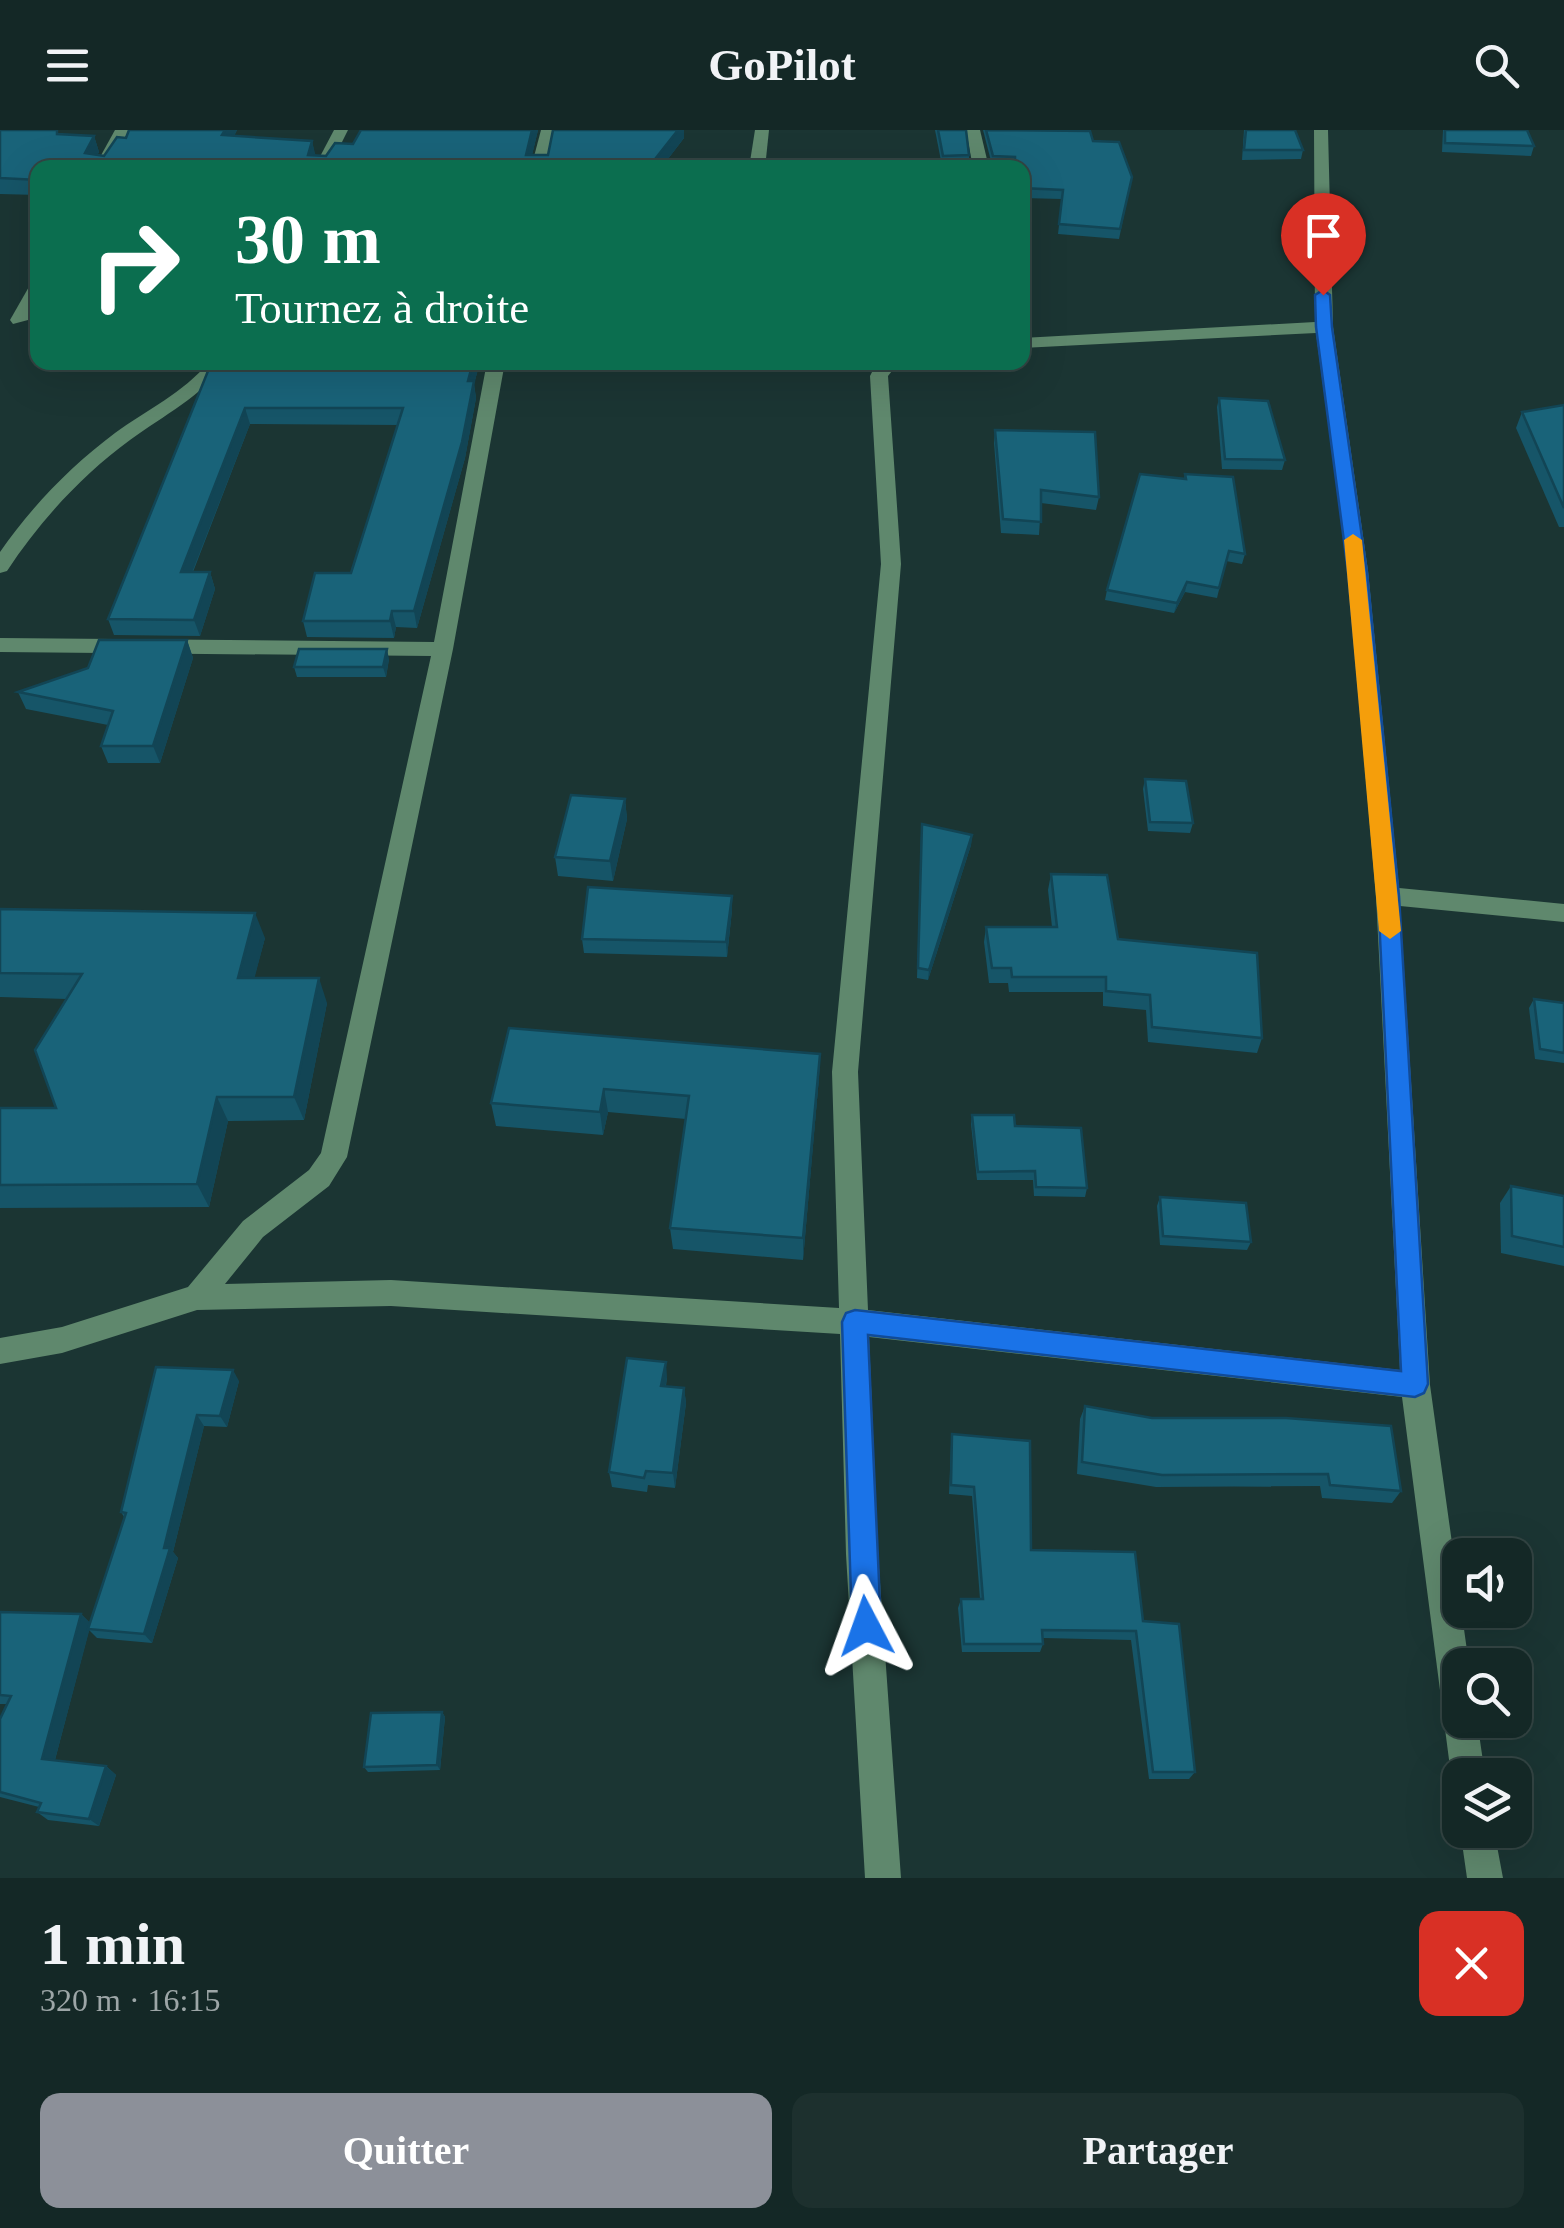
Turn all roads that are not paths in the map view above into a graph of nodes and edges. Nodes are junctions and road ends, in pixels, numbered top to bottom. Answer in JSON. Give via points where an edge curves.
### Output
{"nodes":[{"id":1,"x":122,"y":130,"type":"edge"},
{"id":2,"x":341,"y":130,"type":"edge"},
{"id":3,"x":548,"y":130,"type":"edge"},
{"id":4,"x":762,"y":130,"type":"edge"},
{"id":5,"x":973,"y":130,"type":"edge"},
{"id":6,"x":1321,"y":130,"type":"edge"},
{"id":7,"x":105,"y":160,"type":"edge"},
{"id":8,"x":325,"y":160,"type":"edge"},
{"id":9,"x":540,"y":160,"type":"edge"},
{"id":10,"x":758,"y":160,"type":"edge"},
{"id":11,"x":979,"y":160,"type":"edge"},
{"id":12,"x":1324,"y":327,"type":"junction"},
{"id":13,"x":1030,"y":343,"type":"edge"},
{"id":14,"x":210,"y":370,"type":"edge"},
{"id":15,"x":495,"y":370,"type":"edge"},
{"id":16,"x":882,"y":370,"type":"edge"},
{"id":17,"x":0,"y":567,"type":"edge"},
{"id":18,"x":0,"y":645,"type":"edge"},
{"id":19,"x":443,"y":649,"type":"junction"},
{"id":20,"x":1388,"y":896,"type":"junction"},
{"id":21,"x":1564,"y":913,"type":"edge"},
{"id":22,"x":197,"y":1297,"type":"junction"},
{"id":23,"x":855,"y":1322,"type":"junction"},
{"id":24,"x":0,"y":1351,"type":"edge"},
{"id":25,"x":1415,"y":1384,"type":"junction"},
{"id":26,"x":1466,"y":1758,"type":"edge"},
{"id":27,"x":1480,"y":1848,"type":"edge"},
{"id":28,"x":884,"y":1878,"type":"edge"},
{"id":29,"x":1485,"y":1878,"type":"edge"}],
"edges":[{"from":1,"to":7,"type":"street"},
{"from":2,"to":8,"type":"street"},
{"from":3,"to":9,"type":"street"},
{"from":4,"to":10,"type":"street"},
{"from":5,"to":11,"type":"street"},
{"from":6,"to":12,"type":"street"},
{"from":12,"to":13,"type":"street"},
{"from":12,"to":20,"type":"street","via":[[1358,572]]},
{"from":14,"to":17,"type":"street","via":[[110,446]]},
{"from":15,"to":19,"type":"street"},
{"from":16,"to":23,"type":"street","via":[[891,564],[845,1072]]},
{"from":18,"to":19,"type":"street"},
{"from":19,"to":22,"type":"street","via":[[334,1157],[319,1178],[253,1229]]},
{"from":20,"to":21,"type":"street"},
{"from":20,"to":25,"type":"street"},
{"from":22,"to":23,"type":"street","via":[[390,1293]]},
{"from":22,"to":24,"type":"street","via":[[62,1340]]},
{"from":23,"to":25,"type":"street"},
{"from":23,"to":28,"type":"street","via":[[862,1554]]},
{"from":25,"to":26,"type":"street"},
{"from":27,"to":29,"type":"street"}]}
